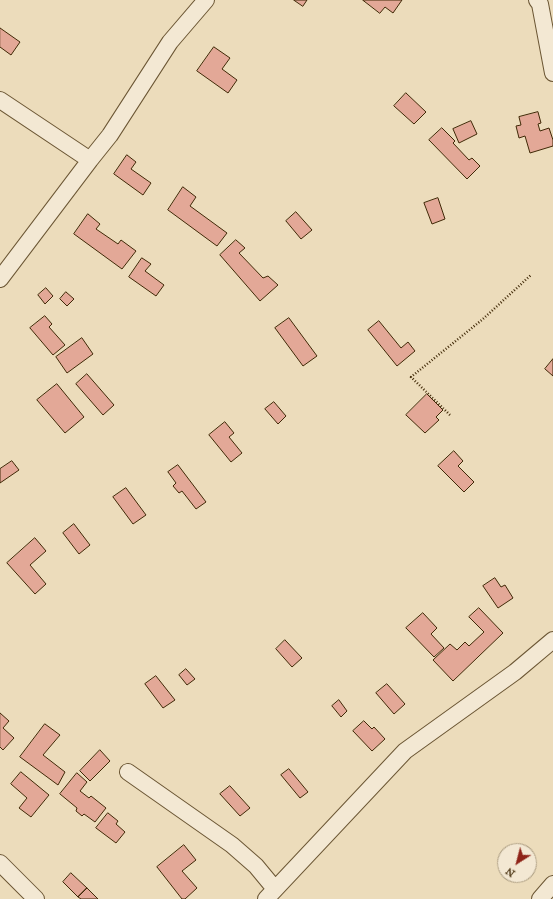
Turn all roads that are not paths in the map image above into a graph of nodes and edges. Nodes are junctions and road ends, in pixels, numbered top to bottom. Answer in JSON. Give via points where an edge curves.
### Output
{"nodes":[{"id":1,"x":206,"y":0,"type":"edge"},
{"id":2,"x":537,"y":0,"type":"edge"},
{"id":3,"x":553,"y":73,"type":"edge"},
{"id":4,"x":0,"y":100,"type":"edge"},
{"id":5,"x":90,"y":160,"type":"junction"},
{"id":6,"x":0,"y":279,"type":"edge"},
{"id":7,"x":553,"y":640,"type":"edge"},
{"id":8,"x":128,"y":772,"type":"dead end"},
{"id":9,"x":0,"y":864,"type":"edge"},
{"id":10,"x":553,"y":884,"type":"edge"},
{"id":11,"x":271,"y":894,"type":"edge"},
{"id":12,"x":36,"y":899,"type":"edge"},
{"id":13,"x":540,"y":899,"type":"edge"}],
"edges":[{"from":1,"to":5,"type":"street","via":[[170,42],[110,135]]},
{"from":2,"to":3,"type":"street","via":[[540,4]]},
{"from":4,"to":5,"type":"street"},
{"from":5,"to":6,"type":"street"},
{"from":7,"to":11,"type":"street","via":[[515,672],[404,751]]},
{"from":8,"to":11,"type":"street","via":[[232,845],[256,866]]},
{"from":9,"to":12,"type":"street"},
{"from":10,"to":13,"type":"street"}]}
